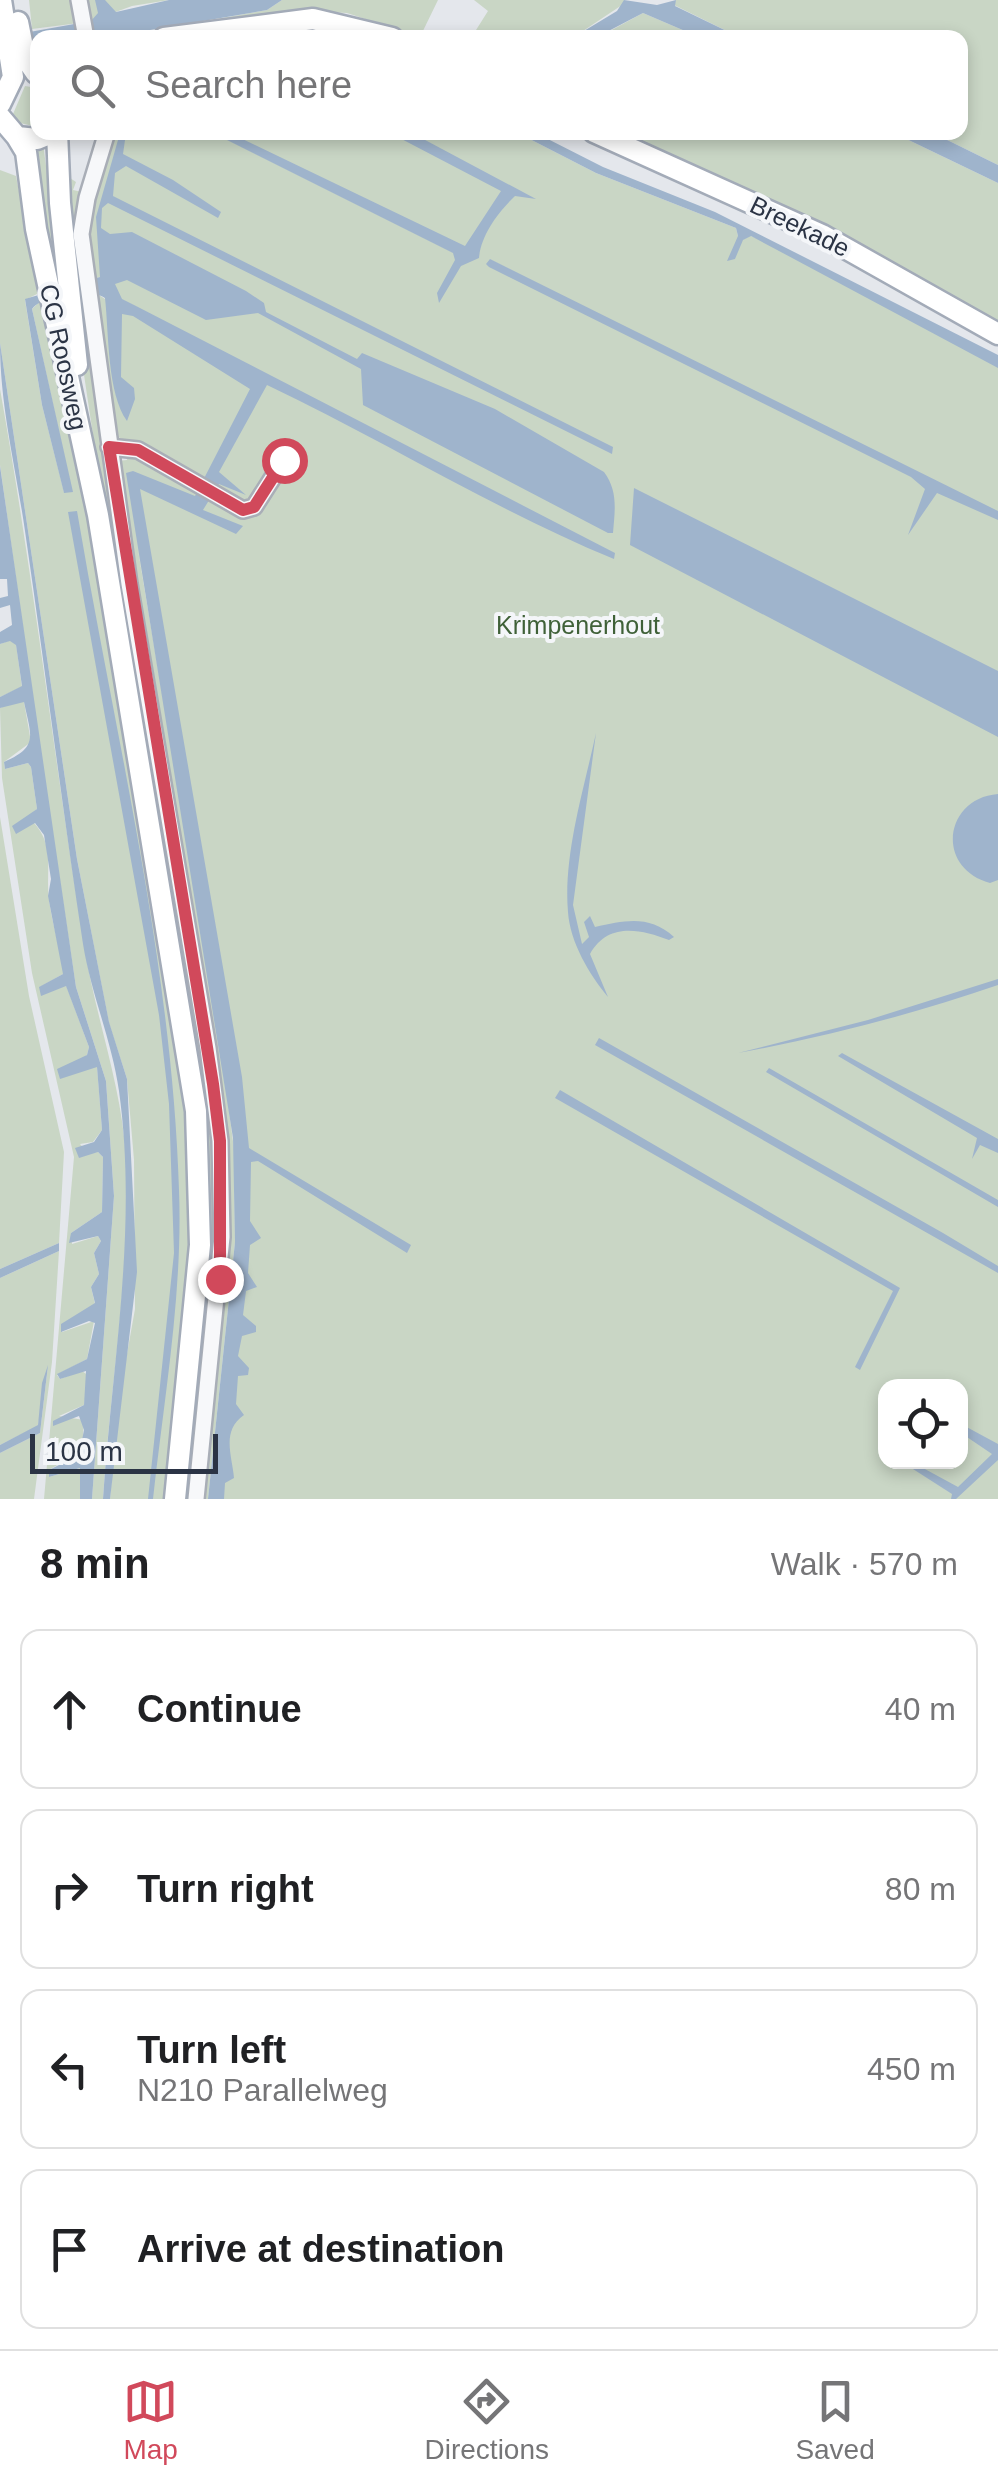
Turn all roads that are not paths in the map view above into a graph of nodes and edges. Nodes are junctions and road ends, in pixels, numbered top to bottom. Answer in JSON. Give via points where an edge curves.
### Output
{"nodes":[{"id":1,"x":1,"y":0,"type":"edge"},
{"id":2,"x":15,"y":0,"type":"edge"},
{"id":3,"x":226,"y":30,"type":"edge"},
{"id":4,"x":358,"y":30,"type":"edge"},
{"id":5,"x":18,"y":56,"type":"edge"},
{"id":6,"x":0,"y":104,"type":"edge"},
{"id":7,"x":5,"y":132,"type":"edge"},
{"id":8,"x":30,"y":133,"type":"edge"},
{"id":9,"x":52,"y":140,"type":"edge"},
{"id":10,"x":105,"y":140,"type":"edge"},
{"id":11,"x":612,"y":140,"type":"edge"},
{"id":12,"x":70,"y":291,"type":"junction"},
{"id":13,"x":998,"y":334,"type":"edge"},
{"id":14,"x":109,"y":447,"type":"junction"},
{"id":15,"x":284,"y":460,"type":"dead end"},
{"id":16,"x":175,"y":1499,"type":"edge"},
{"id":17,"x":196,"y":1499,"type":"edge"}],
"edges":[{"from":1,"to":5,"type":"main road"},
{"from":2,"to":5,"type":"main road"},
{"from":3,"to":4,"type":"main road","via":[[312,19]]},
{"from":5,"to":6,"type":"main road"},
{"from":7,"to":8,"type":"main road"},
{"from":7,"to":12,"type":"main road","name":"CG Roosweg"},
{"from":9,"to":12,"type":"main road","name":"CG Roosweg"},
{"from":10,"to":12,"type":"street"},
{"from":11,"to":13,"type":"main road","name":"Breekade","via":[[822,235]]},
{"from":12,"to":14,"type":"street"},
{"from":12,"to":16,"type":"main road","name":"CG Roosweg","via":[[98,515],[196,1111],[200,1245]]},
{"from":14,"to":15,"type":"street","via":[[138,450],[243,510],[254,507]]},
{"from":14,"to":17,"type":"street","via":[[220,1141],[220,1279]]}]}
